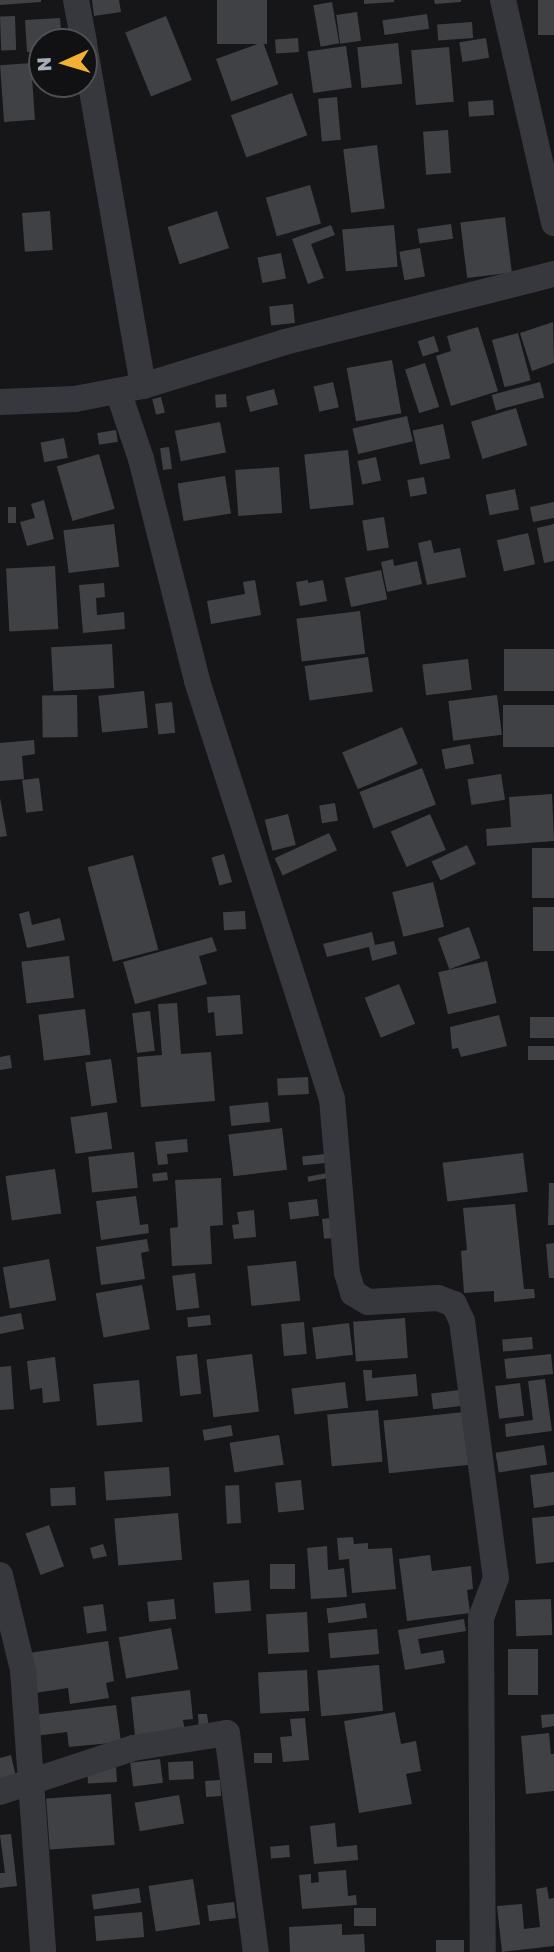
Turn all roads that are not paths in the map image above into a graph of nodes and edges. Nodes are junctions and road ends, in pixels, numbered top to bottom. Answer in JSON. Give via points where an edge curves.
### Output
{"nodes":[{"id":1,"x":76,"y":0,"type":"edge"},
{"id":2,"x":503,"y":0,"type":"edge"},
{"id":3,"x":81,"y":28,"type":"edge"},
{"id":4,"x":91,"y":98,"type":"edge"},
{"id":5,"x":554,"y":223,"type":"edge"},
{"id":6,"x":554,"y":274,"type":"edge"},
{"id":7,"x":131,"y":388,"type":"junction"},
{"id":8,"x":0,"y":402,"type":"edge"},
{"id":9,"x":0,"y":1575,"type":"edge"},
{"id":10,"x":31,"y":1783,"type":"junction"},
{"id":11,"x":0,"y":1792,"type":"edge"},
{"id":12,"x":43,"y":1952,"type":"edge"},
{"id":13,"x":256,"y":1952,"type":"edge"},
{"id":14,"x":483,"y":1952,"type":"edge"}],
"edges":[{"from":1,"to":3,"type":"street"},
{"from":2,"to":5,"type":"street"},
{"from":4,"to":7,"type":"street"},
{"from":6,"to":7,"type":"street","via":[[285,342]]},
{"from":7,"to":8,"type":"street","via":[[75,399]]},
{"from":7,"to":14,"type":"street","via":[[141,459],[197,681],[332,1099],[347,1273],[353,1293],[368,1302],[438,1298],[454,1304],[462,1321],[496,1578],[481,1618]]},
{"from":9,"to":10,"type":"street","via":[[23,1670]]},
{"from":10,"to":11,"type":"street"},
{"from":10,"to":12,"type":"street"},
{"from":10,"to":13,"type":"street","via":[[133,1748],[227,1733]]}]}
